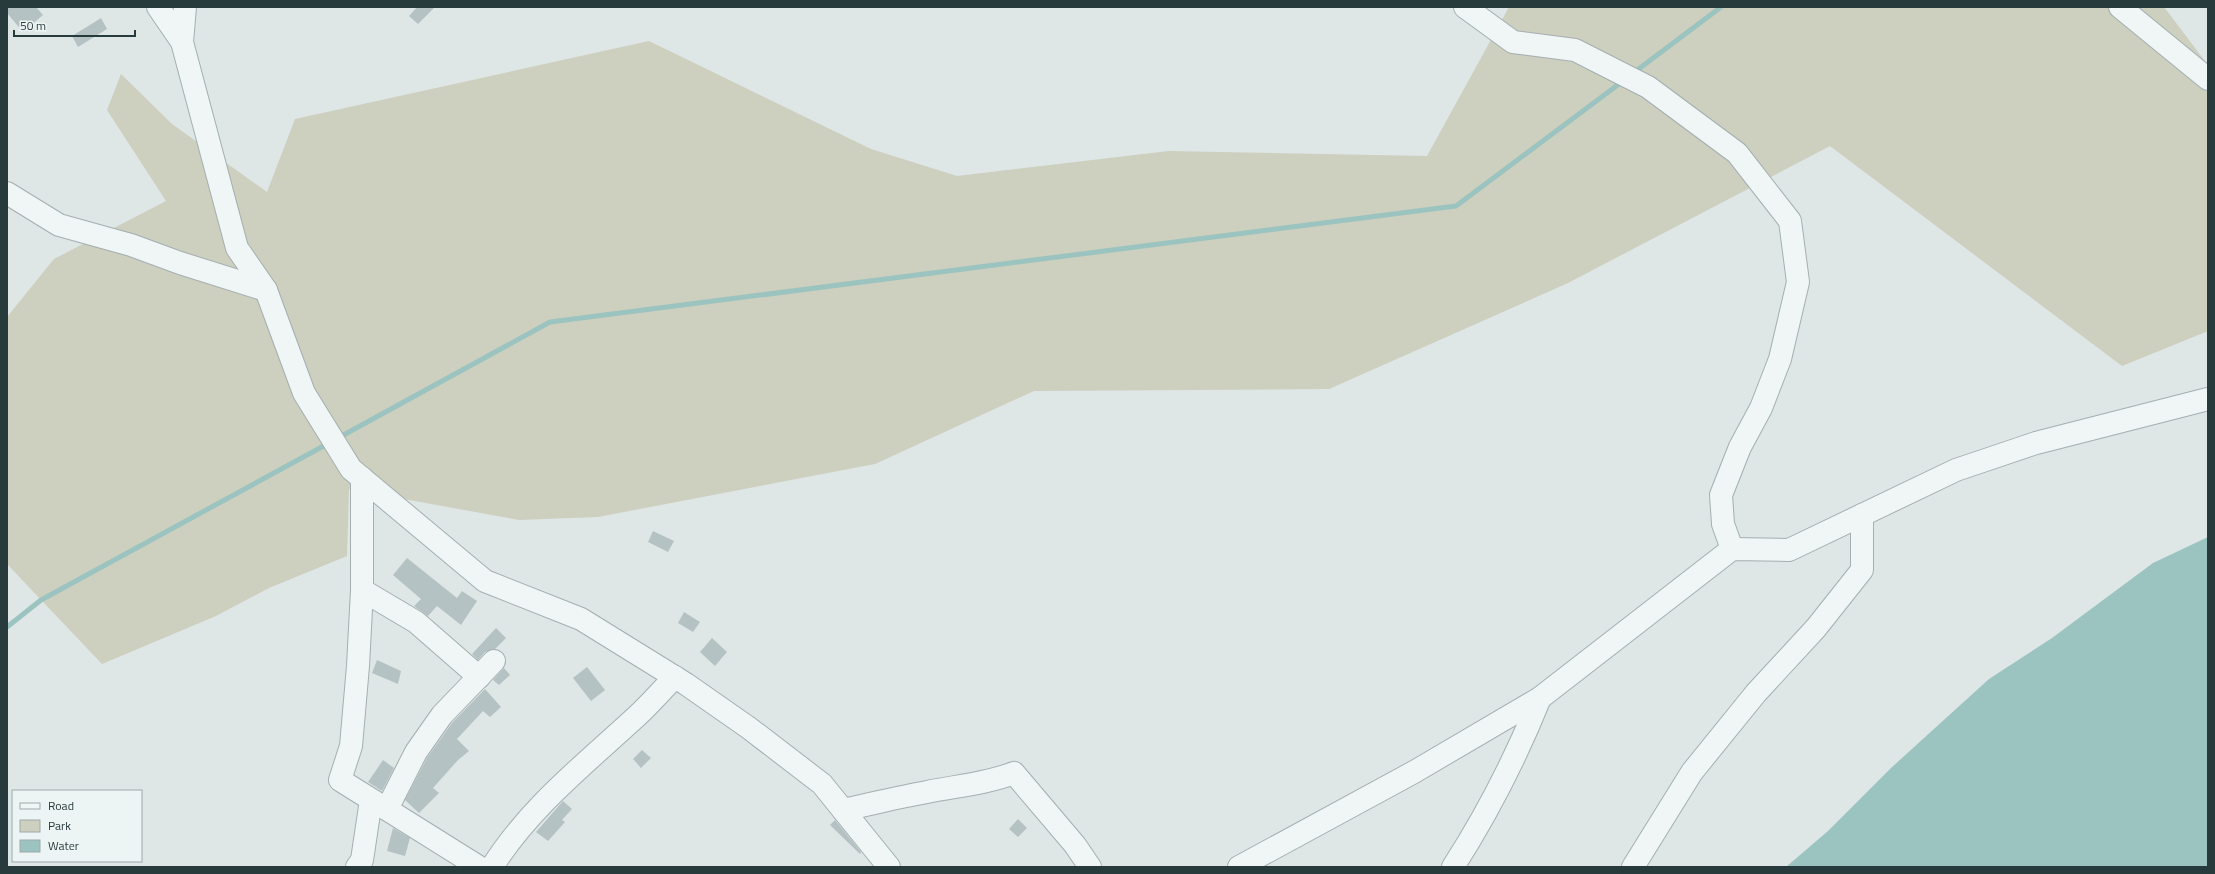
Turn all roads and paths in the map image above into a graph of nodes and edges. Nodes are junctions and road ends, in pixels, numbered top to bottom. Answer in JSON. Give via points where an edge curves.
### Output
{"nodes":[{"id":1,"x":158,"y":7,"type":"edge"},
{"id":2,"x":185,"y":7,"type":"edge"},
{"id":3,"x":1464,"y":7,"type":"edge"},
{"id":4,"x":2120,"y":7,"type":"edge"},
{"id":5,"x":182,"y":42,"type":"junction"},
{"id":6,"x":2208,"y":79,"type":"edge"},
{"id":7,"x":7,"y":193,"type":"edge"},
{"id":8,"x":266,"y":290,"type":"junction"},
{"id":9,"x":2208,"y":399,"type":"edge"},
{"id":10,"x":362,"y":478,"type":"junction"},
{"id":11,"x":1862,"y":515,"type":"junction"},
{"id":12,"x":1732,"y":549,"type":"junction"},
{"id":13,"x":362,"y":590,"type":"junction"},
{"id":14,"x":494,"y":661,"type":"dead end"},
{"id":15,"x":479,"y":677,"type":"junction"},
{"id":16,"x":675,"y":677,"type":"junction"},
{"id":17,"x":1540,"y":698,"type":"junction"},
{"id":18,"x":379,"y":804,"type":"junction"},
{"id":19,"x":842,"y":810,"type":"junction"},
{"id":20,"x":363,"y":865,"type":"edge"},
{"id":21,"x":479,"y":867,"type":"edge"},
{"id":22,"x":492,"y":867,"type":"edge"},
{"id":23,"x":889,"y":867,"type":"edge"},
{"id":24,"x":1090,"y":867,"type":"edge"},
{"id":25,"x":1239,"y":867,"type":"edge"},
{"id":26,"x":1453,"y":867,"type":"edge"},
{"id":27,"x":1633,"y":867,"type":"edge"}],
"edges":[{"from":1,"to":5,"type":"street"},
{"from":2,"to":5,"type":"street"},
{"from":3,"to":12,"type":"street","via":[[1513,42],[1575,50],[1648,87],[1737,153],[1790,221],[1798,282],[1780,358],[1761,408],[1740,447],[1721,495],[1723,524]]},
{"from":4,"to":6,"type":"street"},
{"from":5,"to":8,"type":"street","via":[[237,248]]},
{"from":7,"to":8,"type":"street","via":[[59,225],[131,245]]},
{"from":8,"to":10,"type":"street","via":[[304,393],[351,469]]},
{"from":9,"to":11,"type":"street","via":[[2036,443],[1964,467]]},
{"from":10,"to":13,"type":"street"},
{"from":10,"to":16,"type":"street","via":[[485,581],[580,619]]},
{"from":11,"to":12,"type":"street","via":[[1789,550]]},
{"from":11,"to":27,"type":"street","via":[[1862,570],[1816,628],[1756,693],[1692,772]]},
{"from":12,"to":17,"type":"street"},
{"from":13,"to":15,"type":"street","via":[[416,622]]},
{"from":13,"to":18,"type":"street","via":[[351,746],[340,780]]},
{"from":14,"to":15,"type":"street"},
{"from":15,"to":18,"type":"street","via":[[442,715]]},
{"from":16,"to":19,"type":"street","via":[[749,728],[822,784]]},
{"from":16,"to":22,"type":"street","via":[[638,715],[538,806]]},
{"from":17,"to":25,"type":"street","via":[[1414,772]]},
{"from":17,"to":26,"type":"street","via":[[1521,745],[1488,812]]},
{"from":18,"to":20,"type":"street"},
{"from":18,"to":21,"type":"street"},
{"from":19,"to":23,"type":"street"},
{"from":19,"to":24,"type":"street","via":[[928,791],[960,788],[1014,773],[1076,845]]}]}
